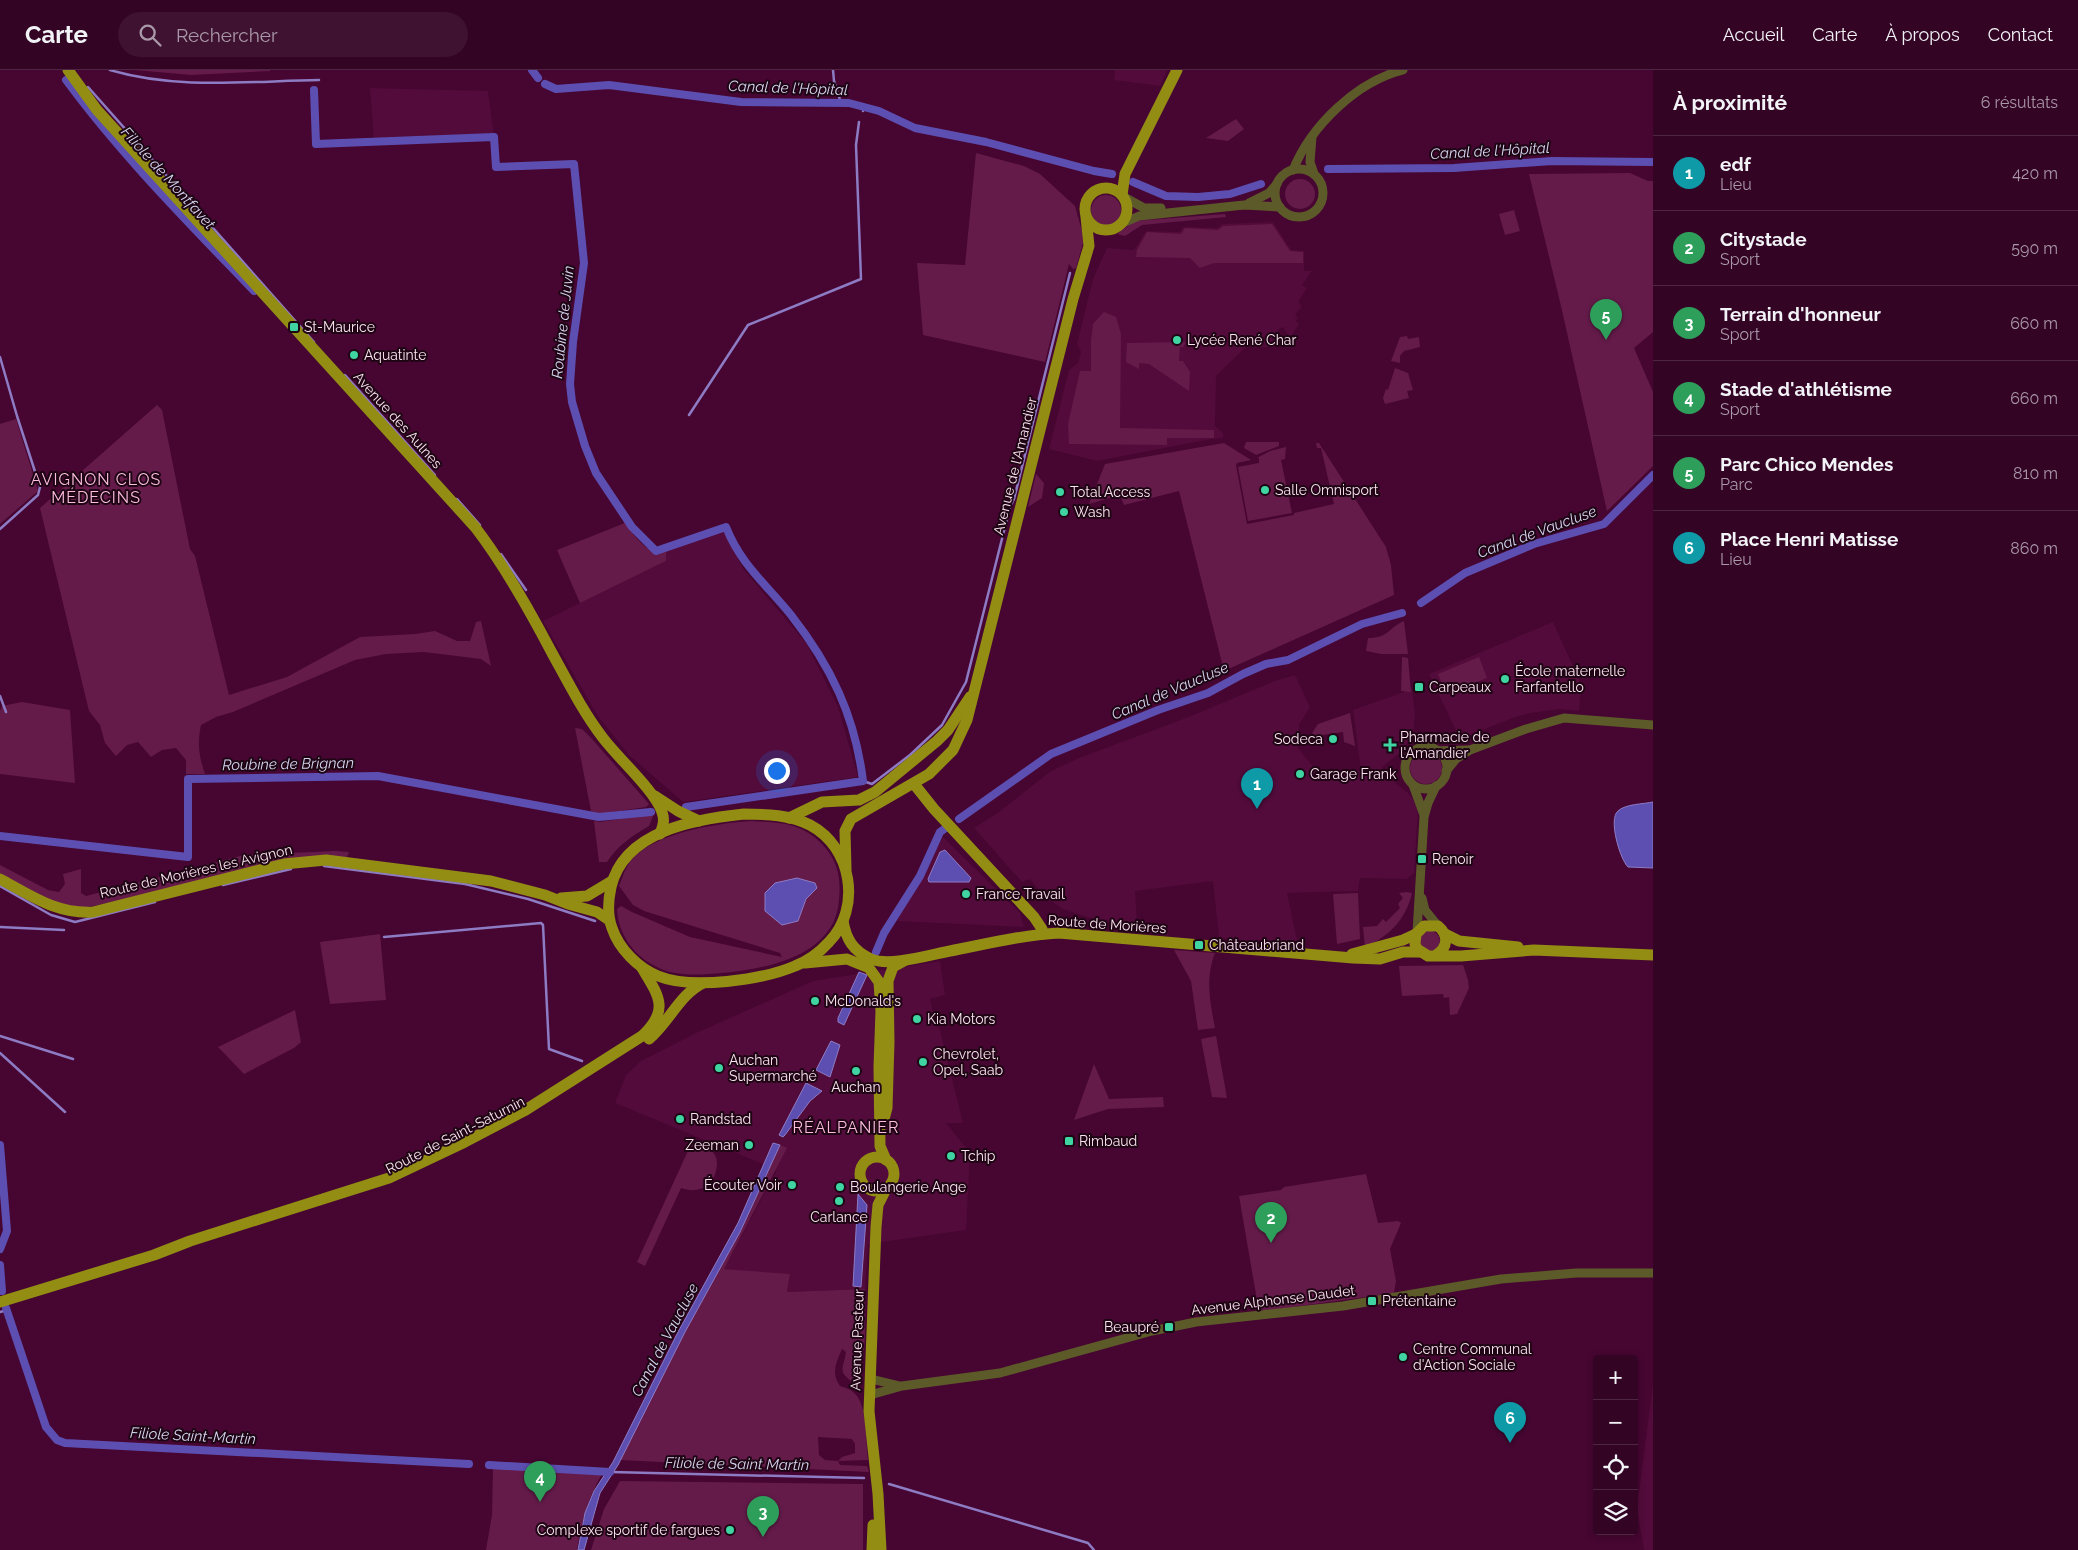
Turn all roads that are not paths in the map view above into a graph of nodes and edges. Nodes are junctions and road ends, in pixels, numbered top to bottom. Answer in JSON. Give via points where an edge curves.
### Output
{"nodes":[{"id":1,"x":68,"y":70,"type":"edge"},
{"id":2,"x":1177,"y":70,"type":"edge"},
{"id":3,"x":1403,"y":70,"type":"edge"},
{"id":4,"x":1312,"y":137,"type":"junction"},
{"id":5,"x":1293,"y":170,"type":"junction"},
{"id":6,"x":1125,"y":174,"type":"junction"},
{"id":7,"x":1314,"y":174,"type":"junction"},
{"id":8,"x":1277,"y":184,"type":"junction"},
{"id":9,"x":1106,"y":188,"type":"junction"},
{"id":10,"x":1123,"y":196,"type":"junction"},
{"id":11,"x":1244,"y":205,"type":"junction"},
{"id":12,"x":1280,"y":207,"type":"junction"},
{"id":13,"x":1206,"y":210,"type":"junction"},
{"id":14,"x":1086,"y":217,"type":"junction"},
{"id":15,"x":1123,"y":223,"type":"junction"},
{"id":16,"x":1110,"y":230,"type":"junction"},
{"id":17,"x":1089,"y":246,"type":"junction"},
{"id":18,"x":972,"y":693,"type":"junction"},
{"id":19,"x":1653,"y":725,"type":"edge"},
{"id":20,"x":948,"y":730,"type":"junction"},
{"id":21,"x":1470,"y":750,"type":"junction"},
{"id":22,"x":1436,"y":751,"type":"junction"},
{"id":23,"x":1446,"y":771,"type":"junction"},
{"id":24,"x":914,"y":784,"type":"junction"},
{"id":25,"x":1413,"y":785,"type":"junction"},
{"id":26,"x":1436,"y":786,"type":"junction"},
{"id":27,"x":651,"y":793,"type":"junction"},
{"id":28,"x":1424,"y":817,"type":"junction"},
{"id":29,"x":788,"y":818,"type":"junction"},
{"id":30,"x":699,"y":821,"type":"junction"},
{"id":31,"x":660,"y":834,"type":"junction"},
{"id":32,"x":846,"y":869,"type":"junction"},
{"id":33,"x":0,"y":879,"type":"edge"},
{"id":34,"x":612,"y":881,"type":"junction"},
{"id":35,"x":1420,"y":890,"type":"junction"},
{"id":36,"x":553,"y":898,"type":"junction"},
{"id":37,"x":609,"y":920,"type":"junction"},
{"id":38,"x":843,"y":921,"type":"junction"},
{"id":39,"x":1441,"y":930,"type":"junction"},
{"id":40,"x":1417,"y":933,"type":"junction"},
{"id":41,"x":1042,"y":934,"type":"junction"},
{"id":42,"x":1534,"y":950,"type":"junction"},
{"id":43,"x":1420,"y":952,"type":"junction"},
{"id":44,"x":1436,"y":955,"type":"junction"},
{"id":45,"x":1653,"y":955,"type":"edge"},
{"id":46,"x":1333,"y":956,"type":"junction"},
{"id":47,"x":871,"y":959,"type":"junction"},
{"id":48,"x":909,"y":959,"type":"junction"},
{"id":49,"x":802,"y":963,"type":"junction"},
{"id":50,"x":642,"y":968,"type":"junction"},
{"id":51,"x":888,"y":980,"type":"junction"},
{"id":52,"x":704,"y":982,"type":"junction"},
{"id":53,"x":880,"y":1130,"type":"junction"},
{"id":54,"x":880,"y":1146,"type":"junction"},
{"id":55,"x":872,"y":1159,"type":"junction"},
{"id":56,"x":886,"y":1160,"type":"junction"},
{"id":57,"x":886,"y":1189,"type":"junction"},
{"id":58,"x":870,"y":1190,"type":"junction"},
{"id":59,"x":878,"y":1205,"type":"junction"},
{"id":60,"x":154,"y":1255,"type":"junction"},
{"id":61,"x":1653,"y":1273,"type":"edge"},
{"id":62,"x":0,"y":1302,"type":"edge"},
{"id":63,"x":871,"y":1379,"type":"junction"},
{"id":64,"x":902,"y":1386,"type":"junction"},
{"id":65,"x":870,"y":1395,"type":"junction"},
{"id":66,"x":875,"y":1476,"type":"junction"},
{"id":67,"x":872,"y":1550,"type":"edge"},
{"id":68,"x":881,"y":1550,"type":"edge"}],
"edges":[{"from":1,"to":27,"type":"main road","name":"Avenue des Aulnes","via":[[97,110],[475,526],[524,601],[586,715],[619,759]]},
{"from":2,"to":6,"type":"main road"},
{"from":3,"to":4,"type":"street","via":[[1387,75],[1342,104]]},
{"from":4,"to":5,"type":"street"},
{"from":4,"to":7,"type":"street","via":[[1310,162]]},
{"from":5,"to":7,"type":"street"},
{"from":5,"to":8,"type":"street"},
{"from":6,"to":9,"type":"main road"},
{"from":6,"to":10,"type":"main road"},
{"from":7,"to":12,"type":"street","via":[[1323,194],[1314,212],[1293,216]]},
{"from":8,"to":11,"type":"street","via":[[1269,193]]},
{"from":8,"to":12,"type":"street","via":[[1276,200]]},
{"from":9,"to":10,"type":"main road","via":[[1112,188]]},
{"from":9,"to":14,"type":"main road","via":[[1095,191],[1087,199]]},
{"from":10,"to":13,"type":"street","via":[[1151,209]]},
{"from":10,"to":15,"type":"main road","via":[[1128,210]]},
{"from":11,"to":12,"type":"street"},
{"from":11,"to":13,"type":"street"},
{"from":13,"to":15,"type":"street","via":[[1139,216]]},
{"from":14,"to":16,"type":"main road","via":[[1096,228]]},
{"from":14,"to":17,"type":"main road","name":"Avenue de l'Amandier"},
{"from":15,"to":16,"type":"main road"},
{"from":16,"to":17,"type":"main road"},
{"from":17,"to":18,"type":"main road","name":"Avenue de l'Amandier"},
{"from":18,"to":20,"type":"main road","name":"Avenue de l'Amandier"},
{"from":18,"to":24,"type":"main road","name":"Avenue de l'Amandier","via":[[967,720],[953,750]]},
{"from":19,"to":21,"type":"street","via":[[1564,718]]},
{"from":20,"to":24,"type":"main road","via":[[936,753],[918,769]]},
{"from":20,"to":29,"type":"main road","name":"Avenue de l'Amandier","via":[[924,754],[866,797],[848,802],[822,802]]},
{"from":21,"to":22,"type":"street"},
{"from":21,"to":23,"type":"street"},
{"from":22,"to":23,"type":"street","via":[[1444,759]]},
{"from":22,"to":25,"type":"street","via":[[1423,748],[1410,756],[1405,770]]},
{"from":23,"to":26,"type":"street","via":[[1444,779]]},
{"from":24,"to":32,"type":"main road","name":"Avenue de l'Amandier","via":[[851,818],[845,831]]},
{"from":24,"to":41,"type":"main road","via":[[1034,917]]},
{"from":25,"to":26,"type":"street","via":[[1424,789]]},
{"from":25,"to":28,"type":"street"},
{"from":26,"to":28,"type":"street"},
{"from":27,"to":30,"type":"main road","name":"Avenue des Aulnes"},
{"from":27,"to":31,"type":"main road","name":"Avenue des Aulnes","via":[[664,817]]},
{"from":28,"to":35,"type":"street"},
{"from":29,"to":30,"type":"main road","via":[[744,814]]},
{"from":29,"to":32,"type":"main road","via":[[821,832],[838,850]]},
{"from":30,"to":31,"type":"main road"},
{"from":31,"to":34,"type":"main road","via":[[633,849],[619,864]]},
{"from":32,"to":38,"type":"main road","via":[[849,893]]},
{"from":33,"to":36,"type":"main road","name":"Route de Morières les Avignon","via":[[54,908],[80,912],[93,912],[284,864],[326,860],[491,881]]},
{"from":34,"to":36,"type":"main road","via":[[587,896]]},
{"from":34,"to":37,"type":"main road"},
{"from":35,"to":39,"type":"street","via":[[1425,910]]},
{"from":35,"to":40,"type":"street"},
{"from":36,"to":37,"type":"main road","name":"Route de Morières les Avignon","via":[[597,912]]},
{"from":37,"to":50,"type":"main road","via":[[624,949]]},
{"from":38,"to":47,"type":"main road","via":[[852,946]]},
{"from":38,"to":49,"type":"main road","via":[[830,941]]},
{"from":39,"to":40,"type":"main road","via":[[1424,926]]},
{"from":39,"to":42,"type":"main road","via":[[1459,941]]},
{"from":39,"to":44,"type":"main road","via":[[1446,944]]},
{"from":40,"to":43,"type":"main road","via":[[1415,944]]},
{"from":40,"to":46,"type":"main road","name":"Route de Morières","via":[[1361,953]]},
{"from":41,"to":46,"type":"main road","name":"Route de Morières"},
{"from":41,"to":48,"type":"main road","name":"Route de Morières"},
{"from":42,"to":44,"type":"main road"},
{"from":42,"to":45,"type":"main road"},
{"from":43,"to":44,"type":"main road"},
{"from":43,"to":46,"type":"main road","name":"Route de Morières","via":[[1407,951],[1380,959]]},
{"from":47,"to":48,"type":"main road","name":"Route de Morières"},
{"from":47,"to":51,"type":"main road"},
{"from":48,"to":51,"type":"main road","via":[[893,967]]},
{"from":49,"to":52,"type":"main road","via":[[760,977]]},
{"from":49,"to":53,"type":"main road","via":[[847,959],[869,968],[879,982]]},
{"from":50,"to":52,"type":"main road","via":[[670,980]]},
{"from":50,"to":60,"type":"main road","name":"Route de Saint-Saturnin","via":[[659,998],[658,1015],[650,1029],[524,1111],[389,1178]]},
{"from":51,"to":53,"type":"main road","via":[[887,1108]]},
{"from":52,"to":60,"type":"main road","name":"Route de Saint-Saturnin","via":[[688,992],[648,1039],[536,1111],[436,1165],[357,1197]]},
{"from":53,"to":54,"type":"main road"},
{"from":54,"to":55,"type":"main road"},
{"from":54,"to":56,"type":"main road"},
{"from":55,"to":56,"type":"main road"},
{"from":55,"to":58,"type":"main road","via":[[862,1167],[860,1178]]},
{"from":56,"to":57,"type":"main road","via":[[894,1172],[893,1181]]},
{"from":57,"to":58,"type":"main road"},
{"from":57,"to":59,"type":"main road","name":"Avenue Pasteur"},
{"from":58,"to":59,"type":"main road"},
{"from":59,"to":63,"type":"main road","name":"Avenue Pasteur"},
{"from":60,"to":62,"type":"main road","name":"Route de Saint-Saturnin"},
{"from":61,"to":64,"type":"street","name":"Avenue Alphonse Daudet","via":[[1576,1273],[1501,1279],[1349,1305],[1196,1322],[1000,1373]]},
{"from":63,"to":64,"type":"street","name":"Avenue Alphonse Daudet"},
{"from":63,"to":65,"type":"main road","name":"Avenue Pasteur"},
{"from":64,"to":65,"type":"street","name":"Avenue Alphonse Daudet"},
{"from":65,"to":66,"type":"main road","name":"Avenue Pasteur"},
{"from":66,"to":67,"type":"main road","name":"Avenue Pasteur"},
{"from":66,"to":68,"type":"main road","name":"Avenue Pasteur"}]}
